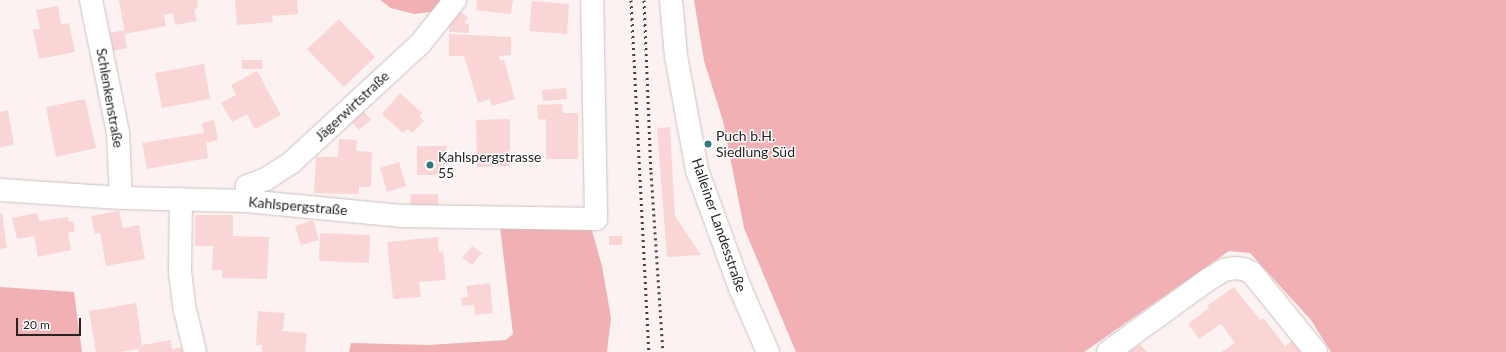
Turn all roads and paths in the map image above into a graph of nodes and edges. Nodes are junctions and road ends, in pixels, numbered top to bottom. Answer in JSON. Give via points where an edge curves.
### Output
{"nodes":[{"id":1,"x":91,"y":0,"type":"edge"},
{"id":2,"x":455,"y":0,"type":"edge"},
{"id":3,"x":592,"y":0,"type":"edge"},
{"id":4,"x":671,"y":0,"type":"edge"},
{"id":5,"x":0,"y":190,"type":"edge"},
{"id":6,"x":121,"y":198,"type":"junction"},
{"id":7,"x":181,"y":199,"type":"junction"},
{"id":8,"x":246,"y":201,"type":"junction"},
{"id":9,"x":195,"y":352,"type":"edge"},
{"id":10,"x":768,"y":352,"type":"edge"},
{"id":11,"x":1108,"y":352,"type":"edge"},
{"id":12,"x":1316,"y":352,"type":"edge"}],
"edges":[{"from":1,"to":6,"type":"street","name":"Schlenkenstraße","via":[[118,133]]},
{"from":2,"to":8,"type":"street","name":"Jägerwirtstraße","via":[[420,44],[292,162],[266,179],[247,186]]},
{"from":3,"to":8,"type":"street","name":"Kahlspergstraße","via":[[596,220],[403,216]]},
{"from":4,"to":10,"type":"street","name":"Halleiner Landesstraße","via":[[676,56],[697,170],[740,288]]},
{"from":5,"to":6,"type":"street","name":"Kahlspergstraße"},
{"from":6,"to":7,"type":"street","name":"Kahlspergstraße"},
{"from":7,"to":8,"type":"street","name":"Kahlspergstraße"},
{"from":7,"to":9,"type":"street","via":[[180,272],[185,310]]},
{"from":11,"to":12,"type":"street","via":[[1206,281],[1224,270],[1234,268],[1252,273]]}]}
